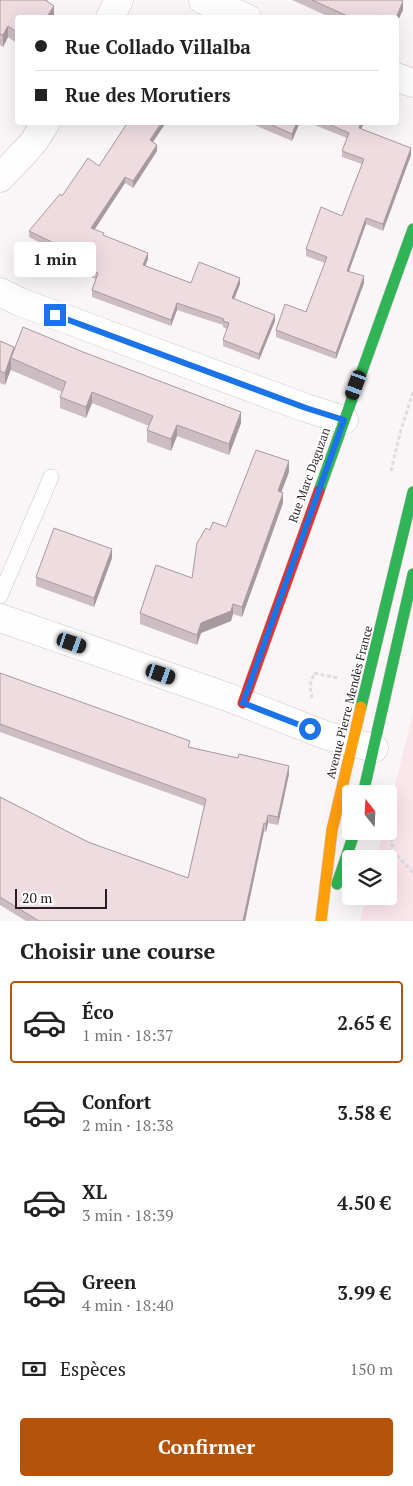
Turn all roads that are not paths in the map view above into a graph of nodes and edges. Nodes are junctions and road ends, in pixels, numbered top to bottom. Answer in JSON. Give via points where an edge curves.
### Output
{"nodes":[{"id":1,"x":119,"y":0,"type":"edge"},
{"id":2,"x":203,"y":0,"type":"edge"},
{"id":3,"x":112,"y":15,"type":"edge"},
{"id":4,"x":240,"y":15,"type":"edge"},
{"id":5,"x":399,"y":78,"type":"edge"},
{"id":6,"x":413,"y":83,"type":"edge"},
{"id":7,"x":44,"y":125,"type":"edge"},
{"id":8,"x":0,"y":178,"type":"edge"},
{"id":9,"x":413,"y":229,"type":"edge"},
{"id":10,"x":0,"y":292,"type":"edge"},
{"id":11,"x":344,"y":420,"type":"junction"},
{"id":12,"x":51,"y":477,"type":"dead end"},
{"id":13,"x":413,"y":492,"type":"edge"},
{"id":14,"x":413,"y":574,"type":"edge"},
{"id":15,"x":0,"y":596,"type":"edge"},
{"id":16,"x":0,"y":618,"type":"edge"},
{"id":17,"x":243,"y":703,"type":"junction"},
{"id":18,"x":363,"y":746,"type":"junction"},
{"id":19,"x":363,"y":785,"type":"edge"},
{"id":20,"x":351,"y":840,"type":"edge"},
{"id":21,"x":323,"y":921,"type":"edge"}],
"edges":[{"from":1,"to":3,"type":"street"},
{"from":2,"to":4,"type":"street"},
{"from":5,"to":6,"type":"street"},
{"from":7,"to":8,"type":"street","via":[[33,143]]},
{"from":9,"to":11,"type":"street","name":"Rue Marc Daguzan"},
{"from":10,"to":11,"type":"street","via":[[29,306]]},
{"from":11,"to":17,"type":"street","name":"Rue Marc Daguzan"},
{"from":12,"to":15,"type":"lane"},
{"from":13,"to":18,"type":"street","name":"Avenue Pierre Mendès France"},
{"from":14,"to":18,"type":"street","name":"Avenue Pierre Mendès France"},
{"from":16,"to":17,"type":"street"},
{"from":17,"to":18,"type":"street"},
{"from":18,"to":19,"type":"street","name":"Avenue Pierre Mendès France"},
{"from":18,"to":21,"type":"street","name":"Avenue Pierre Mendès France","via":[[332,830]]},
{"from":20,"to":21,"type":"street","name":"Avenue Pierre Mendès France"}]}
